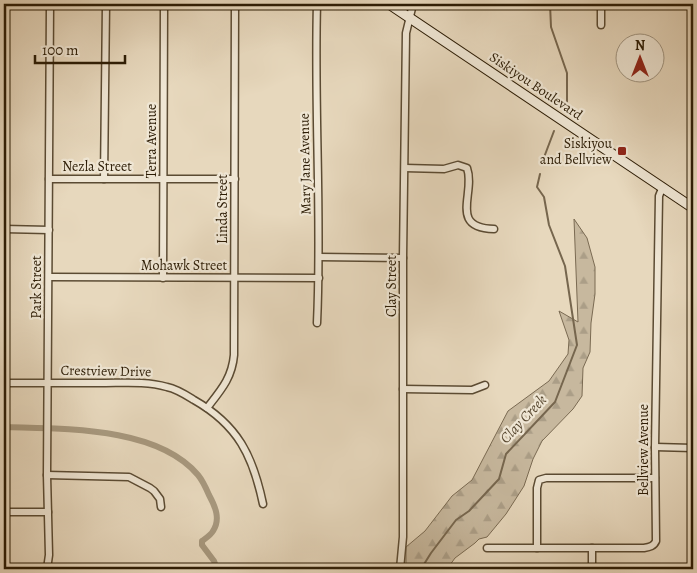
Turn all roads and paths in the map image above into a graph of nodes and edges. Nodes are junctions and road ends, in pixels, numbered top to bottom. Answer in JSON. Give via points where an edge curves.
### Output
{"nodes":[{"id":1,"x":50,"y":4,"type":"edge"},
{"id":2,"x":106,"y":4,"type":"edge"},
{"id":3,"x":164,"y":4,"type":"edge"},
{"id":4,"x":235,"y":4,"type":"edge"},
{"id":5,"x":317,"y":4,"type":"edge"},
{"id":6,"x":389,"y":4,"type":"edge"},
{"id":7,"x":413,"y":4,"type":"edge"},
{"id":8,"x":601,"y":4,"type":"edge"},
{"id":9,"x":410,"y":18,"type":"junction"},
{"id":10,"x":601,"y":24,"type":"dead end"},
{"id":11,"x":405,"y":168,"type":"junction"},
{"id":12,"x":49,"y":179,"type":"junction"},
{"id":13,"x":104,"y":179,"type":"junction"},
{"id":14,"x":163,"y":179,"type":"junction"},
{"id":15,"x":235,"y":180,"type":"junction"},
{"id":16,"x":663,"y":188,"type":"junction"},
{"id":17,"x":693,"y":208,"type":"edge"},
{"id":18,"x":4,"y":229,"type":"edge"},
{"id":19,"x":494,"y":229,"type":"dead end"},
{"id":20,"x":49,"y":230,"type":"junction"},
{"id":21,"x":319,"y":258,"type":"junction"},
{"id":22,"x":403,"y":258,"type":"junction"},
{"id":23,"x":49,"y":277,"type":"junction"},
{"id":24,"x":163,"y":278,"type":"junction"},
{"id":25,"x":234,"y":278,"type":"junction"},
{"id":26,"x":319,"y":278,"type":"junction"},
{"id":27,"x":316,"y":323,"type":"dead end"},
{"id":28,"x":48,"y":382,"type":"junction"},
{"id":29,"x":4,"y":383,"type":"edge"},
{"id":30,"x":485,"y":384,"type":"dead end"},
{"id":31,"x":403,"y":389,"type":"junction"},
{"id":32,"x":207,"y":408,"type":"junction"},
{"id":33,"x":655,"y":447,"type":"junction"},
{"id":34,"x":693,"y":448,"type":"edge"},
{"id":35,"x":47,"y":474,"type":"junction"},
{"id":36,"x":656,"y":478,"type":"junction"},
{"id":37,"x":262,"y":504,"type":"dead end"},
{"id":38,"x":161,"y":507,"type":"dead end"},
{"id":39,"x":4,"y":512,"type":"edge"},
{"id":40,"x":48,"y":512,"type":"junction"},
{"id":41,"x":487,"y":548,"type":"dead end"},
{"id":42,"x":537,"y":548,"type":"junction"},
{"id":43,"x":592,"y":548,"type":"junction"},
{"id":44,"x":47,"y":569,"type":"edge"},
{"id":45,"x":400,"y":569,"type":"edge"},
{"id":46,"x":592,"y":569,"type":"edge"}],
"edges":[{"from":1,"to":12,"type":"street","name":"Park Street"},
{"from":2,"to":13,"type":"street"},
{"from":3,"to":14,"type":"street","name":"Terra Avenue"},
{"from":4,"to":15,"type":"street","name":"Linda Street"},
{"from":5,"to":21,"type":"street","name":"Mary Jane Avenue"},
{"from":6,"to":9,"type":"main road","name":"Siskiyou Boulevard"},
{"from":7,"to":9,"type":"street","name":"Clay Street"},
{"from":8,"to":10,"type":"street"},
{"from":9,"to":11,"type":"street","name":"Clay Street","via":[[406,33]]},
{"from":9,"to":16,"type":"main road","name":"Siskiyou Boulevard"},
{"from":11,"to":19,"type":"street","via":[[444,169],[458,165],[467,168],[468,217],[476,226]]},
{"from":11,"to":22,"type":"street","name":"Clay Street"},
{"from":12,"to":13,"type":"street","name":"Nezla Street"},
{"from":12,"to":20,"type":"street","name":"Park Street"},
{"from":13,"to":14,"type":"street","name":"Nezla Street"},
{"from":14,"to":15,"type":"street","name":"Nezla Street"},
{"from":14,"to":24,"type":"street","name":"Terra Avenue"},
{"from":15,"to":25,"type":"street","name":"Linda Street"},
{"from":16,"to":17,"type":"main road","name":"Siskiyou Boulevard"},
{"from":16,"to":33,"type":"street","name":"Bellview Avenue","via":[[659,196]]},
{"from":18,"to":20,"type":"street"},
{"from":20,"to":23,"type":"street","name":"Park Street"},
{"from":21,"to":22,"type":"street"},
{"from":21,"to":26,"type":"street","name":"Mary Jane Avenue"},
{"from":22,"to":31,"type":"street","name":"Clay Street"},
{"from":23,"to":24,"type":"street","name":"Mohawk Street"},
{"from":23,"to":28,"type":"street","name":"Park Street"},
{"from":24,"to":25,"type":"street","name":"Mohawk Street"},
{"from":25,"to":26,"type":"street","name":"Mohawk Street"},
{"from":25,"to":32,"type":"street","name":"Linda Street","via":[[233,365],[225,384]]},
{"from":26,"to":27,"type":"street","name":"Mary Jane Avenue"},
{"from":28,"to":29,"type":"street","name":"Crestview Drive"},
{"from":28,"to":32,"type":"street","name":"Crestview Drive","via":[[154,384],[181,392]]},
{"from":28,"to":35,"type":"street","name":"Park Street"},
{"from":30,"to":31,"type":"street","via":[[472,390]]},
{"from":31,"to":45,"type":"street","name":"Clay Street"},
{"from":32,"to":37,"type":"street","name":"Crestview Drive","via":[[227,425],[243,447],[256,473]]},
{"from":33,"to":34,"type":"street"},
{"from":33,"to":36,"type":"street","name":"Bellview Avenue"},
{"from":35,"to":38,"type":"street","via":[[129,477],[154,491],[160,498]]},
{"from":35,"to":40,"type":"street","name":"Park Street"},
{"from":36,"to":42,"type":"street","via":[[539,480]]},
{"from":36,"to":43,"type":"street","name":"Bellview Avenue","via":[[656,541],[653,546]]},
{"from":39,"to":40,"type":"street"},
{"from":40,"to":44,"type":"street","name":"Park Street"},
{"from":41,"to":42,"type":"street","name":"Bellview Avenue"},
{"from":42,"to":43,"type":"street","name":"Bellview Avenue"},
{"from":43,"to":46,"type":"street"}]}
